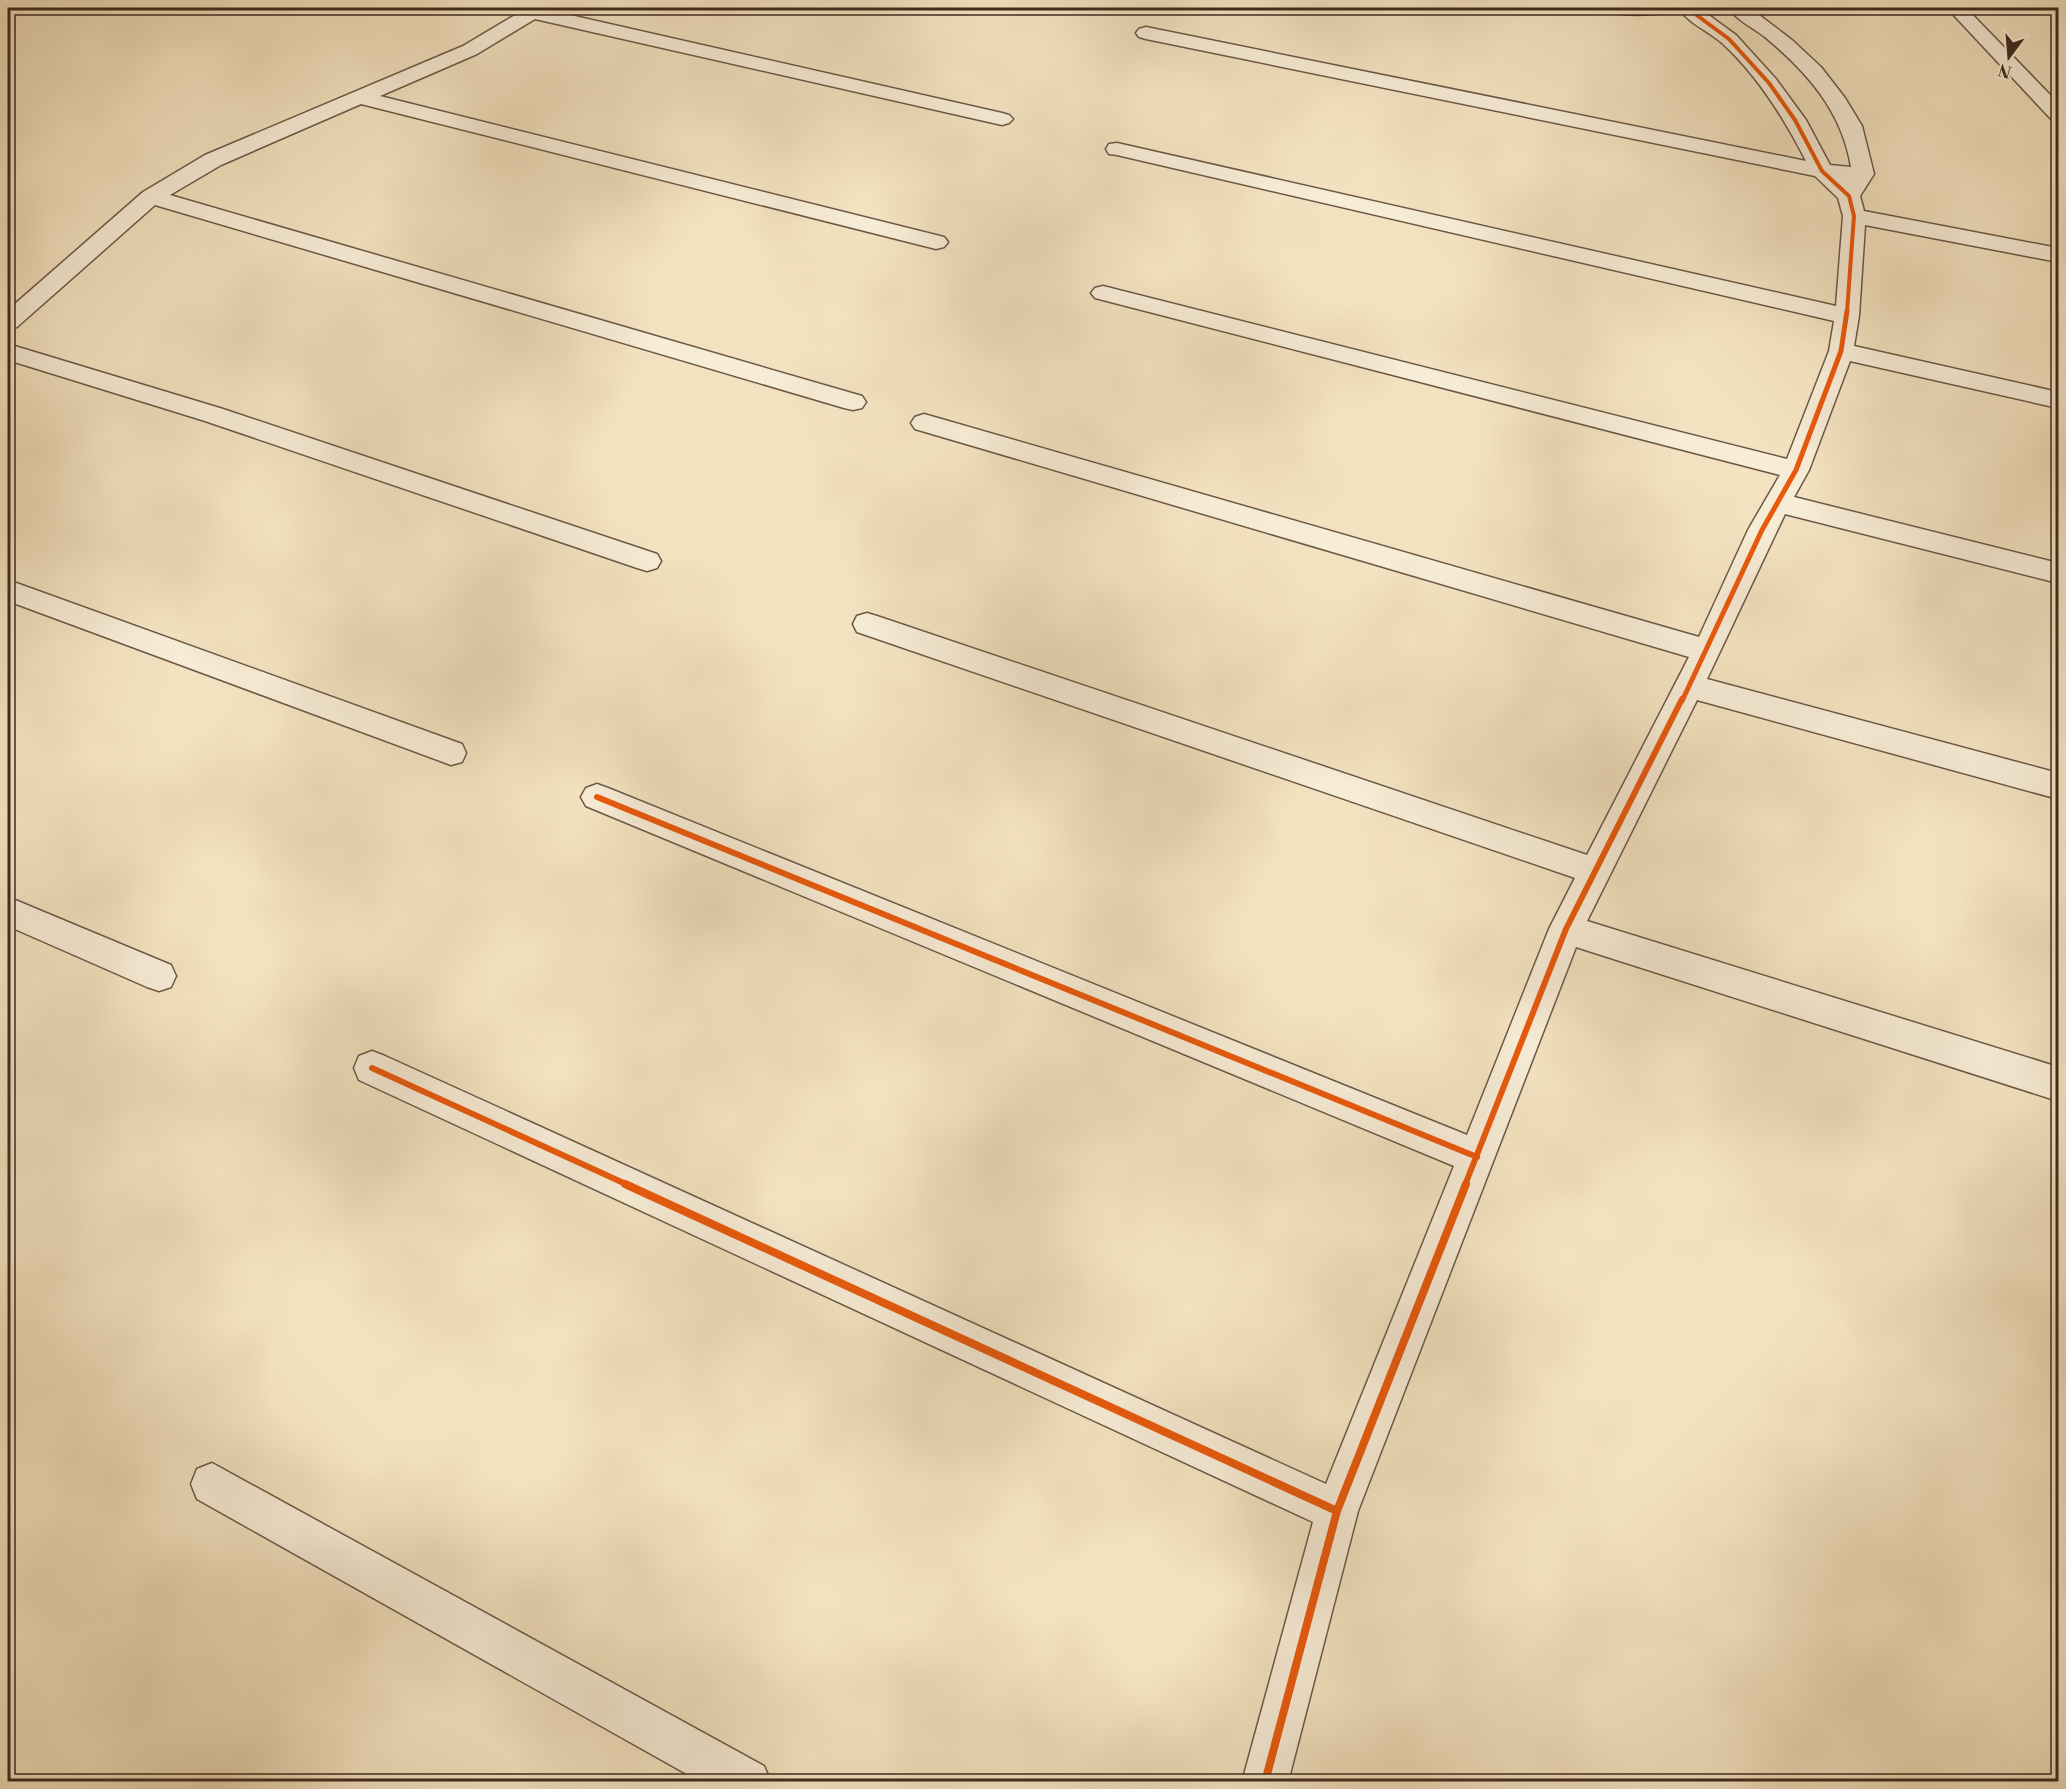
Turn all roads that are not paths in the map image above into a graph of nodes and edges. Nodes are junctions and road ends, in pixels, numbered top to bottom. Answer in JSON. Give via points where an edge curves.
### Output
{"nodes":[{"id":1,"x":1608,"y":8,"type":"edge"},
{"id":2,"x":1668,"y":8,"type":"edge"},
{"id":3,"x":1687,"y":8,"type":"edge"},
{"id":4,"x":1738,"y":8,"type":"edge"},
{"id":5,"x":1956,"y":8,"type":"edge"},
{"id":6,"x":537,"y":10,"type":"edge"},
{"id":7,"x":1146,"y":33,"type":"dead end"},
{"id":8,"x":362,"y":98,"type":"junction"},
{"id":9,"x":2058,"y":115,"type":"edge"},
{"id":10,"x":1002,"y":119,"type":"dead end"},
{"id":11,"x":1117,"y":149,"type":"dead end"},
{"id":12,"x":1822,"y":171,"type":"junction"},
{"id":13,"x":1856,"y":195,"type":"junction"},
{"id":14,"x":151,"y":196,"type":"junction"},
{"id":15,"x":936,"y":242,"type":"dead end"},
{"id":16,"x":2058,"y":255,"type":"edge"},
{"id":17,"x":1103,"y":293,"type":"dead end"},
{"id":18,"x":1847,"y":316,"type":"junction"},
{"id":19,"x":8,"y":322,"type":"edge"},
{"id":20,"x":1841,"y":351,"type":"junction"},
{"id":21,"x":8,"y":352,"type":"edge"},
{"id":22,"x":2058,"y":400,"type":"edge"},
{"id":23,"x":853,"y":402,"type":"dead end"},
{"id":24,"x":924,"y":423,"type":"dead end"},
{"id":25,"x":1796,"y":470,"type":"junction"},
{"id":26,"x":1778,"y":503,"type":"junction"},
{"id":27,"x":647,"y":561,"type":"dead end"},
{"id":28,"x":2058,"y":573,"type":"edge"},
{"id":29,"x":8,"y":590,"type":"edge"},
{"id":30,"x":867,"y":624,"type":"dead end"},
{"id":31,"x":1707,"y":651,"type":"junction"},
{"id":32,"x":1689,"y":686,"type":"junction"},
{"id":33,"x":451,"y":753,"type":"dead end"},
{"id":34,"x":2058,"y":786,"type":"edge"},
{"id":35,"x":597,"y":797,"type":"dead end"},
{"id":36,"x":1594,"y":871,"type":"junction"},
{"id":37,"x":8,"y":911,"type":"edge"},
{"id":38,"x":1566,"y":929,"type":"junction"},
{"id":39,"x":159,"y":976,"type":"dead end"},
{"id":40,"x":372,"y":1068,"type":"dead end"},
{"id":41,"x":2058,"y":1084,"type":"edge"},
{"id":42,"x":1477,"y":1157,"type":"junction"},
{"id":43,"x":212,"y":1484,"type":"dead end"},
{"id":44,"x":1337,"y":1511,"type":"junction"},
{"id":45,"x":748,"y":1782,"type":"edge"},
{"id":46,"x":1265,"y":1782,"type":"edge"}],
"edges":[{"from":1,"to":2,"type":"street"},
{"from":3,"to":12,"type":"street","via":[[1729,39],[1769,83],[1795,120]]},
{"from":4,"to":13,"type":"street","via":[[1776,35],[1817,76],[1848,120],[1858,148]]},
{"from":5,"to":9,"type":"street"},
{"from":6,"to":8,"type":"street","via":[[470,50]]},
{"from":6,"to":10,"type":"street"},
{"from":7,"to":12,"type":"street"},
{"from":8,"to":14,"type":"street","via":[[213,160]]},
{"from":8,"to":15,"type":"street"},
{"from":11,"to":18,"type":"street"},
{"from":12,"to":13,"type":"street"},
{"from":13,"to":16,"type":"street"},
{"from":13,"to":18,"type":"street"},
{"from":14,"to":19,"type":"street"},
{"from":14,"to":23,"type":"street"},
{"from":17,"to":25,"type":"street"},
{"from":18,"to":20,"type":"street"},
{"from":20,"to":22,"type":"street"},
{"from":20,"to":25,"type":"street"},
{"from":21,"to":27,"type":"street","via":[[214,415]]},
{"from":24,"to":31,"type":"street"},
{"from":25,"to":26,"type":"street"},
{"from":26,"to":28,"type":"street"},
{"from":26,"to":31,"type":"street"},
{"from":29,"to":33,"type":"street"},
{"from":30,"to":36,"type":"street"},
{"from":31,"to":32,"type":"street"},
{"from":32,"to":34,"type":"street"},
{"from":32,"to":36,"type":"street"},
{"from":35,"to":42,"type":"street"},
{"from":36,"to":38,"type":"street"},
{"from":37,"to":39,"type":"street"},
{"from":38,"to":41,"type":"street"},
{"from":38,"to":42,"type":"street"},
{"from":40,"to":44,"type":"street"},
{"from":42,"to":44,"type":"street"},
{"from":43,"to":45,"type":"street"},
{"from":44,"to":46,"type":"street"}]}
